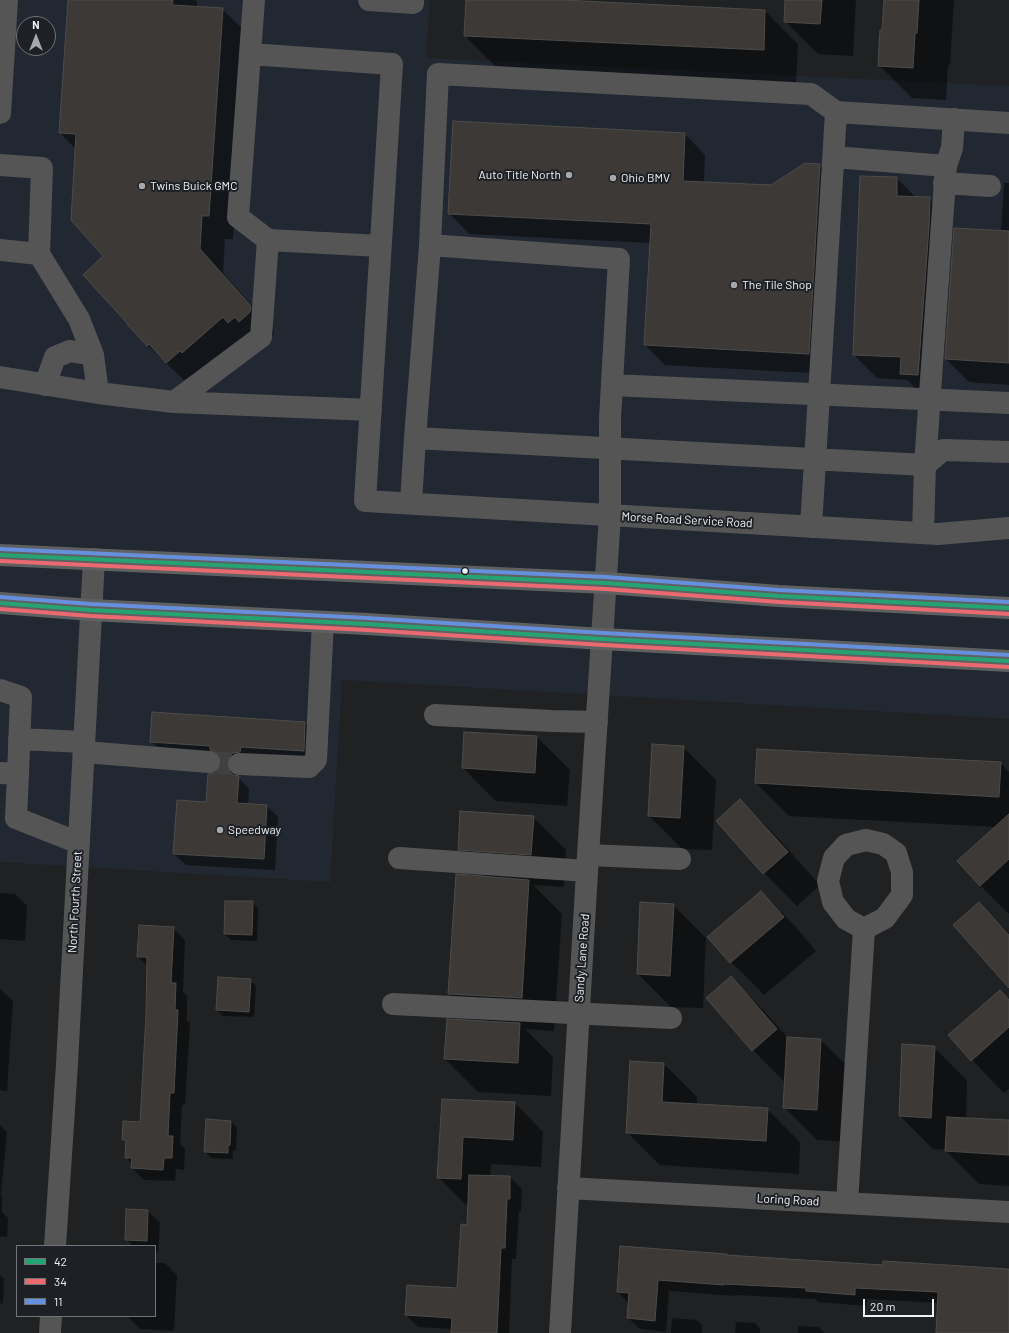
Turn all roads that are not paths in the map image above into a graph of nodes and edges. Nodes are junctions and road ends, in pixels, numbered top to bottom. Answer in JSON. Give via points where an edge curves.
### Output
{"nodes":[{"id":1,"x":7,"y":0,"type":"edge"},
{"id":2,"x":254,"y":0,"type":"edge"},
{"id":3,"x":369,"y":0,"type":"edge"},
{"id":4,"x":413,"y":0,"type":"edge"},
{"id":5,"x":250,"y":54,"type":"junction"},
{"id":6,"x":836,"y":112,"type":"junction"},
{"id":7,"x":0,"y":114,"type":"edge"},
{"id":8,"x":954,"y":120,"type":"junction"},
{"id":9,"x":1009,"y":123,"type":"edge"},
{"id":10,"x":834,"y":157,"type":"junction"},
{"id":11,"x":0,"y":165,"type":"edge"},
{"id":12,"x":945,"y":174,"type":"junction"},
{"id":13,"x":990,"y":186,"type":"dead end"},
{"id":14,"x":268,"y":240,"type":"junction"},
{"id":15,"x":430,"y":245,"type":"junction"},
{"id":16,"x":380,"y":246,"type":"junction"},
{"id":17,"x":0,"y":250,"type":"edge"},
{"id":18,"x":38,"y":254,"type":"junction"},
{"id":19,"x":93,"y":355,"type":"junction"},
{"id":20,"x":0,"y":376,"type":"edge"},
{"id":21,"x":45,"y":385,"type":"junction"},
{"id":22,"x":612,"y":385,"type":"junction"},
{"id":23,"x":98,"y":393,"type":"junction"},
{"id":24,"x":820,"y":395,"type":"junction"},
{"id":25,"x":930,"y":400,"type":"junction"},
{"id":26,"x":174,"y":402,"type":"junction"},
{"id":27,"x":1009,"y":403,"type":"edge"},
{"id":28,"x":371,"y":410,"type":"junction"},
{"id":29,"x":415,"y":438,"type":"junction"},
{"id":30,"x":610,"y":449,"type":"junction"},
{"id":31,"x":1009,"y":452,"type":"edge"},
{"id":32,"x":816,"y":460,"type":"junction"},
{"id":33,"x":925,"y":465,"type":"junction"},
{"id":34,"x":411,"y":503,"type":"junction"},
{"id":35,"x":610,"y":515,"type":"junction"},
{"id":36,"x":811,"y":527,"type":"junction"},
{"id":37,"x":1009,"y":528,"type":"edge"},
{"id":38,"x":923,"y":533,"type":"junction"},
{"id":39,"x":0,"y":555,"type":"edge"},
{"id":40,"x":94,"y":559,"type":"junction"},
{"id":41,"x":606,"y":583,"type":"junction"},
{"id":42,"x":0,"y":603,"type":"edge"},
{"id":43,"x":1009,"y":608,"type":"edge"},
{"id":44,"x":91,"y":610,"type":"junction"},
{"id":45,"x":323,"y":622,"type":"junction"},
{"id":46,"x":603,"y":639,"type":"junction"},
{"id":47,"x":1009,"y":662,"type":"edge"},
{"id":48,"x":0,"y":690,"type":"edge"},
{"id":49,"x":435,"y":715,"type":"dead end"},
{"id":50,"x":596,"y":722,"type":"junction"},
{"id":51,"x":19,"y":739,"type":"junction"},
{"id":52,"x":84,"y":747,"type":"junction"},
{"id":53,"x":209,"y":762,"type":"tunnel mouth"},
{"id":54,"x":240,"y":764,"type":"tunnel mouth"},
{"id":55,"x":9,"y":774,"type":"edge"},
{"id":56,"x":78,"y":843,"type":"junction"},
{"id":57,"x":399,"y":858,"type":"dead end"},
{"id":58,"x":680,"y":860,"type":"dead end"},
{"id":59,"x":588,"y":863,"type":"junction"},
{"id":60,"x":864,"y":929,"type":"dead end"},
{"id":61,"x":393,"y":1004,"type":"dead end"},
{"id":62,"x":578,"y":1014,"type":"junction"},
{"id":63,"x":671,"y":1018,"type":"dead end"},
{"id":64,"x":568,"y":1188,"type":"junction"},
{"id":65,"x":848,"y":1203,"type":"junction"},
{"id":66,"x":1009,"y":1212,"type":"edge"},
{"id":67,"x":55,"y":1245,"type":"edge"},
{"id":68,"x":51,"y":1317,"type":"edge"},
{"id":69,"x":50,"y":1333,"type":"edge"},
{"id":70,"x":560,"y":1333,"type":"edge"}],
"edges":[{"from":1,"to":7,"type":"street"},
{"from":2,"to":5,"type":"street"},
{"from":3,"to":4,"type":"street","via":[[413,3]]},
{"from":5,"to":14,"type":"street","via":[[238,216]]},
{"from":5,"to":16,"type":"street","via":[[392,64]]},
{"from":6,"to":8,"type":"street"},
{"from":6,"to":10,"type":"street"},
{"from":6,"to":15,"type":"street","via":[[811,94],[438,74]]},
{"from":8,"to":9,"type":"street"},
{"from":8,"to":12,"type":"street","via":[[952,148]]},
{"from":10,"to":12,"type":"street"},
{"from":10,"to":24,"type":"street"},
{"from":11,"to":18,"type":"street","via":[[42,168]]},
{"from":12,"to":13,"type":"street"},
{"from":12,"to":25,"type":"street"},
{"from":14,"to":16,"type":"street"},
{"from":14,"to":26,"type":"street","via":[[261,337]]},
{"from":15,"to":22,"type":"street","name":"Sandy Lane Road","via":[[619,259]]},
{"from":15,"to":29,"type":"street"},
{"from":16,"to":28,"type":"street"},
{"from":17,"to":18,"type":"street"},
{"from":18,"to":19,"type":"street","via":[[79,319]]},
{"from":19,"to":21,"type":"street","via":[[70,351],[55,357]]},
{"from":19,"to":23,"type":"street"},
{"from":20,"to":21,"type":"street"},
{"from":21,"to":23,"type":"street"},
{"from":22,"to":24,"type":"street"},
{"from":22,"to":30,"type":"street","name":"Sandy Lane Road"},
{"from":23,"to":26,"type":"street"},
{"from":24,"to":25,"type":"street"},
{"from":24,"to":32,"type":"street"},
{"from":25,"to":27,"type":"street"},
{"from":25,"to":33,"type":"street"},
{"from":26,"to":28,"type":"street"},
{"from":28,"to":34,"type":"street","name":"Morse Road Service Road","via":[[365,500]]},
{"from":29,"to":30,"type":"street"},
{"from":29,"to":34,"type":"street"},
{"from":30,"to":32,"type":"street"},
{"from":30,"to":35,"type":"street","name":"Sandy Lane Road"},
{"from":31,"to":33,"type":"street","via":[[943,450]]},
{"from":32,"to":33,"type":"street"},
{"from":32,"to":36,"type":"street"},
{"from":33,"to":38,"type":"street"},
{"from":34,"to":35,"type":"street","name":"Morse Road Service Road"},
{"from":35,"to":36,"type":"street","name":"Morse Road Service Road"},
{"from":35,"to":41,"type":"street","name":"Sandy Lane Road"},
{"from":36,"to":38,"type":"street","name":"Morse Road Service Road"},
{"from":37,"to":38,"type":"street","name":"Morse Road Service Road"},
{"from":39,"to":40,"type":"main road"},
{"from":40,"to":41,"type":"main road"},
{"from":40,"to":44,"type":"street","name":"North Fourth Street"},
{"from":41,"to":43,"type":"main road","via":[[779,596]]},
{"from":41,"to":46,"type":"street","name":"Sandy Lane Road"},
{"from":42,"to":44,"type":"main road"},
{"from":44,"to":45,"type":"main road"},
{"from":44,"to":52,"type":"street","name":"North Fourth Street"},
{"from":45,"to":46,"type":"main road"},
{"from":45,"to":54,"type":"street","via":[[316,760],[310,767]]},
{"from":46,"to":47,"type":"main road"},
{"from":46,"to":50,"type":"street","name":"Sandy Lane Road"},
{"from":48,"to":51,"type":"street","via":[[21,697]]},
{"from":49,"to":50,"type":"street"},
{"from":50,"to":59,"type":"street","name":"Sandy Lane Road"},
{"from":51,"to":52,"type":"street"},
{"from":51,"to":55,"type":"street"},
{"from":52,"to":53,"type":"street"},
{"from":52,"to":56,"type":"street","name":"North Fourth Street"},
{"from":55,"to":56,"type":"street","via":[[16,818]]},
{"from":56,"to":67,"type":"street","name":"North Fourth Street"},
{"from":57,"to":59,"type":"street"},
{"from":58,"to":59,"type":"street"},
{"from":59,"to":62,"type":"street","name":"Sandy Lane Road"},
{"from":60,"to":65,"type":"street"},
{"from":61,"to":62,"type":"street"},
{"from":62,"to":63,"type":"street"},
{"from":62,"to":64,"type":"street","name":"Sandy Lane Road"},
{"from":64,"to":65,"type":"street","name":"Loring Road"},
{"from":64,"to":70,"type":"street","name":"Sandy Lane Road"},
{"from":65,"to":66,"type":"street","name":"Loring Road"},
{"from":68,"to":69,"type":"street"}]}
